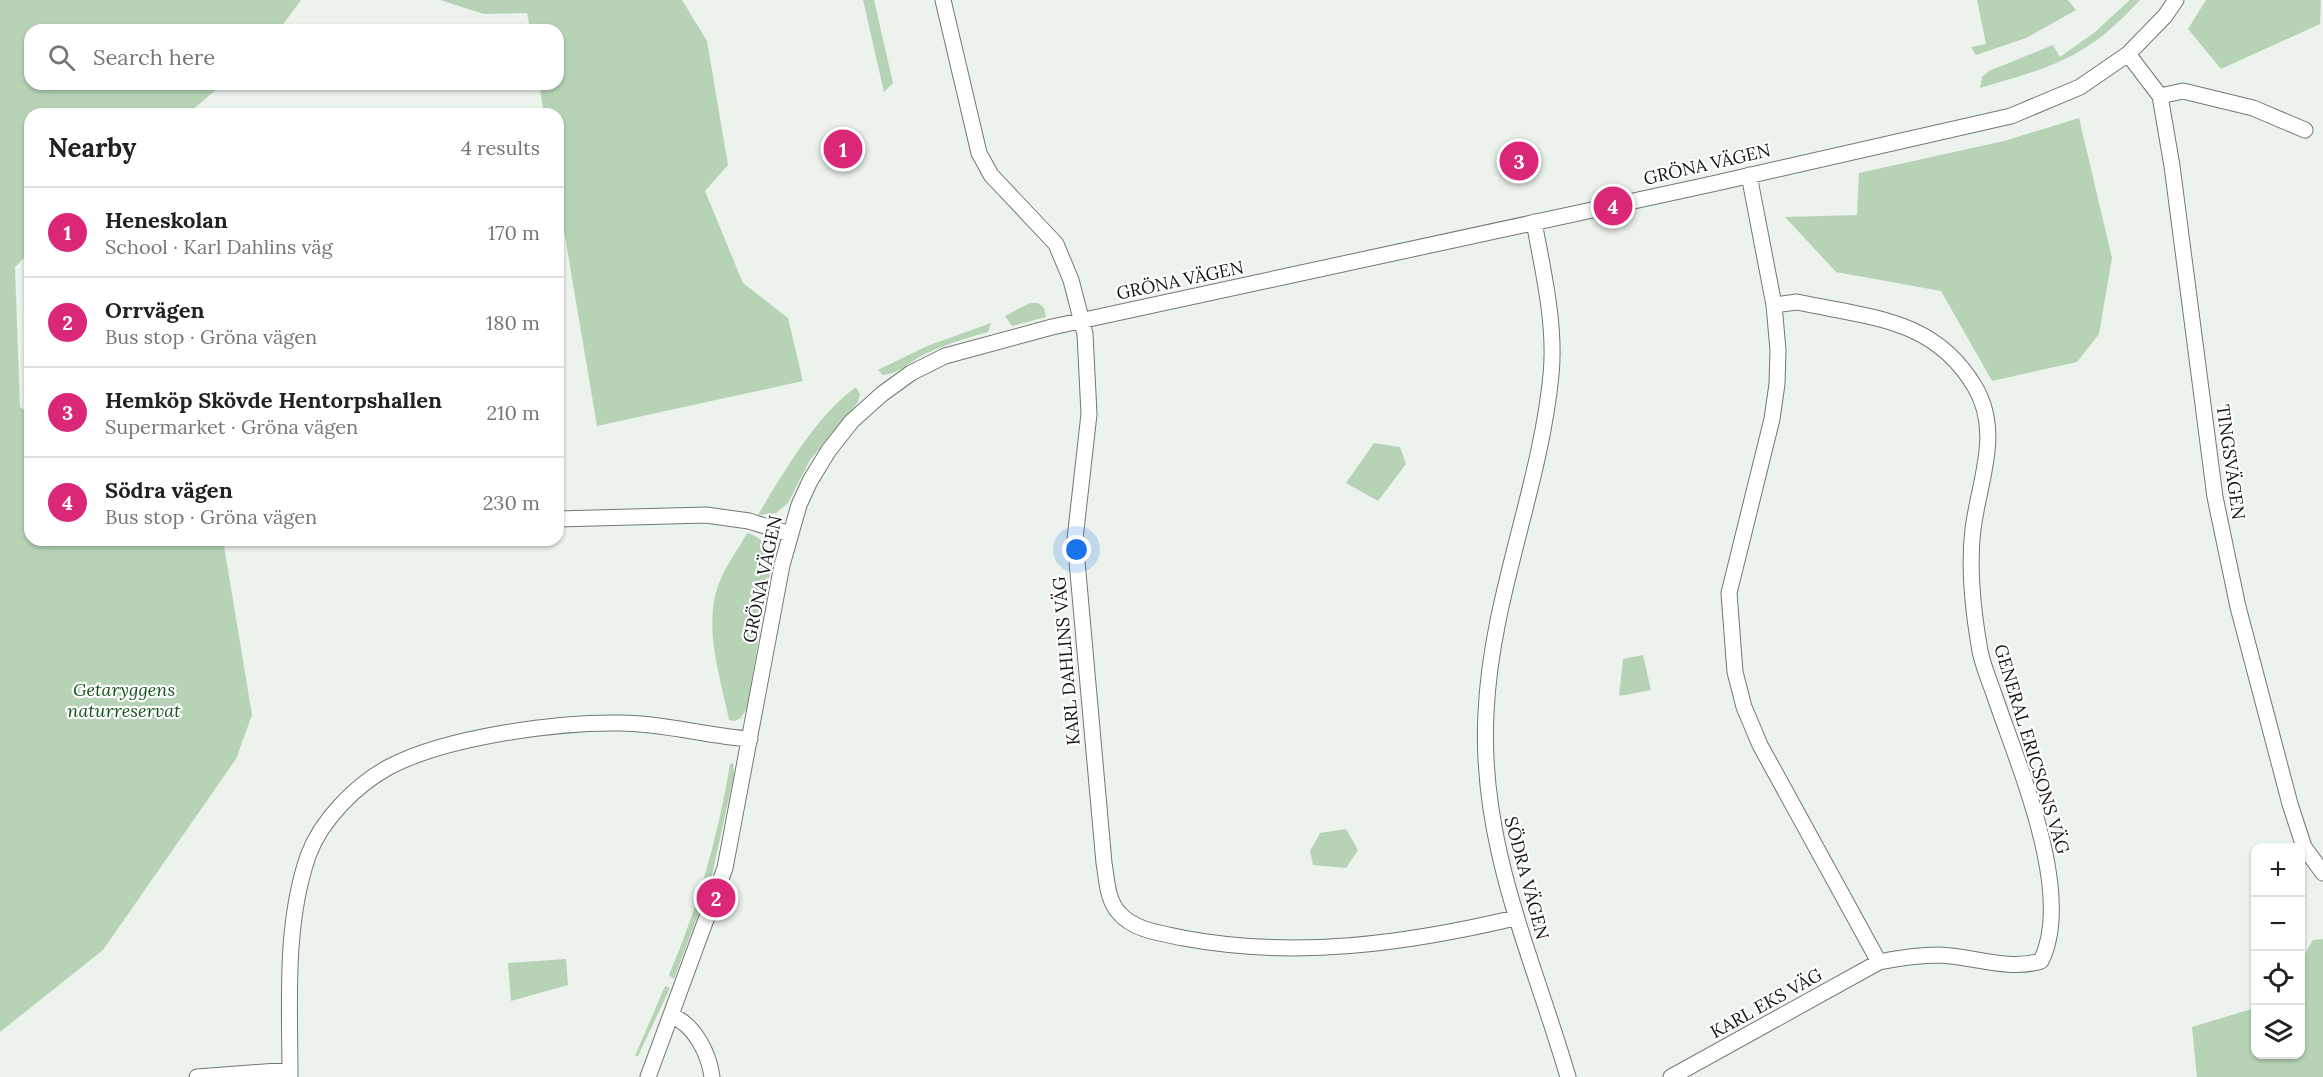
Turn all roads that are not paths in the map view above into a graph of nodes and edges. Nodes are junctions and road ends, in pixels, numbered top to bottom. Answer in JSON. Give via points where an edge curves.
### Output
{"nodes":[{"id":1,"x":943,"y":0,"type":"edge"},
{"id":2,"x":2176,"y":0,"type":"edge"},
{"id":3,"x":2128,"y":54,"type":"junction"},
{"id":4,"x":2160,"y":96,"type":"junction"},
{"id":5,"x":2305,"y":130,"type":"dead end"},
{"id":6,"x":1749,"y":176,"type":"junction"},
{"id":7,"x":1534,"y":222,"type":"junction"},
{"id":8,"x":1774,"y":305,"type":"junction"},
{"id":9,"x":1082,"y":320,"type":"junction"},
{"id":10,"x":564,"y":519,"type":"edge"},
{"id":11,"x":790,"y":534,"type":"junction"},
{"id":12,"x":750,"y":739,"type":"junction"},
{"id":13,"x":2323,"y":873,"type":"edge"},
{"id":14,"x":1515,"y":918,"type":"junction"},
{"id":15,"x":1879,"y":962,"type":"junction"},
{"id":16,"x":671,"y":1016,"type":"junction"},
{"id":17,"x":290,"y":1073,"type":"edge"},
{"id":18,"x":197,"y":1077,"type":"edge"},
{"id":19,"x":648,"y":1077,"type":"edge"},
{"id":20,"x":712,"y":1077,"type":"edge"},
{"id":21,"x":1568,"y":1077,"type":"edge"},
{"id":22,"x":1671,"y":1077,"type":"edge"}],
"edges":[{"from":1,"to":9,"type":"street","name":"KARL DAHLINS VÄG","via":[[979,153],[990,176],[1056,244],[1066,263]]},
{"from":2,"to":3,"type":"street","name":"GRÖNA VÄGEN"},
{"from":3,"to":4,"type":"street","name":"TINGSVÄGEN"},
{"from":3,"to":6,"type":"street","name":"GRÖNA VÄGEN","via":[[2080,87],[2011,116]]},
{"from":4,"to":5,"type":"street","via":[[2183,92],[2253,108]]},
{"from":4,"to":13,"type":"street","name":"TINGSVÄGEN","via":[[2215,497],[2238,608],[2290,804],[2304,847]]},
{"from":6,"to":7,"type":"street","name":"GRÖNA VÄGEN"},
{"from":6,"to":8,"type":"street"},
{"from":7,"to":9,"type":"street","name":"GRÖNA VÄGEN"},
{"from":7,"to":14,"type":"street","name":"SÖDRA VÄGEN","via":[[1550,322],[1551,374],[1530,485],[1496,626],[1486,712],[1490,813]]},
{"from":8,"to":15,"type":"street","via":[[1778,350],[1772,419],[1729,593],[1735,672],[1760,745]]},
{"from":8,"to":15,"type":"street","name":"GENERAL ERICSONS VÄG","via":[[1807,304],[1881,319],[1928,335],[1954,356],[1976,389],[1987,421],[1988,463],[1973,529],[1973,605],[1981,655],[2050,873],[2048,946],[2041,961],[2026,965],[1941,955]]},
{"from":9,"to":11,"type":"street","name":"GRÖNA VÄGEN","via":[[945,356],[911,373],[882,394],[852,421],[829,450],[806,489]]},
{"from":9,"to":14,"type":"street","name":"KARL DAHLINS VÄG","via":[[1089,369],[1089,414],[1075,539],[1104,863],[1110,897],[1118,912],[1152,932],[1212,944],[1268,949],[1371,946],[1440,936]]},
{"from":10,"to":11,"type":"street","via":[[706,514],[749,521]]},
{"from":11,"to":12,"type":"street","name":"GRÖNA VÄGEN"},
{"from":12,"to":16,"type":"street","name":"GRÖNA VÄGEN","via":[[725,868]]},
{"from":12,"to":17,"type":"street","via":[[621,723],[574,724],[437,749],[389,767],[357,790],[324,827],[309,854],[297,892],[292,927]]},
{"from":14,"to":21,"type":"street","name":"SÖDRA VÄGEN"},
{"from":15,"to":22,"type":"street","name":"KARL EKS VÄG"},
{"from":16,"to":19,"type":"street","name":"GRÖNA VÄGEN"},
{"from":16,"to":20,"type":"street","via":[[681,1019],[693,1032],[704,1050]]},
{"from":17,"to":18,"type":"street"}]}
